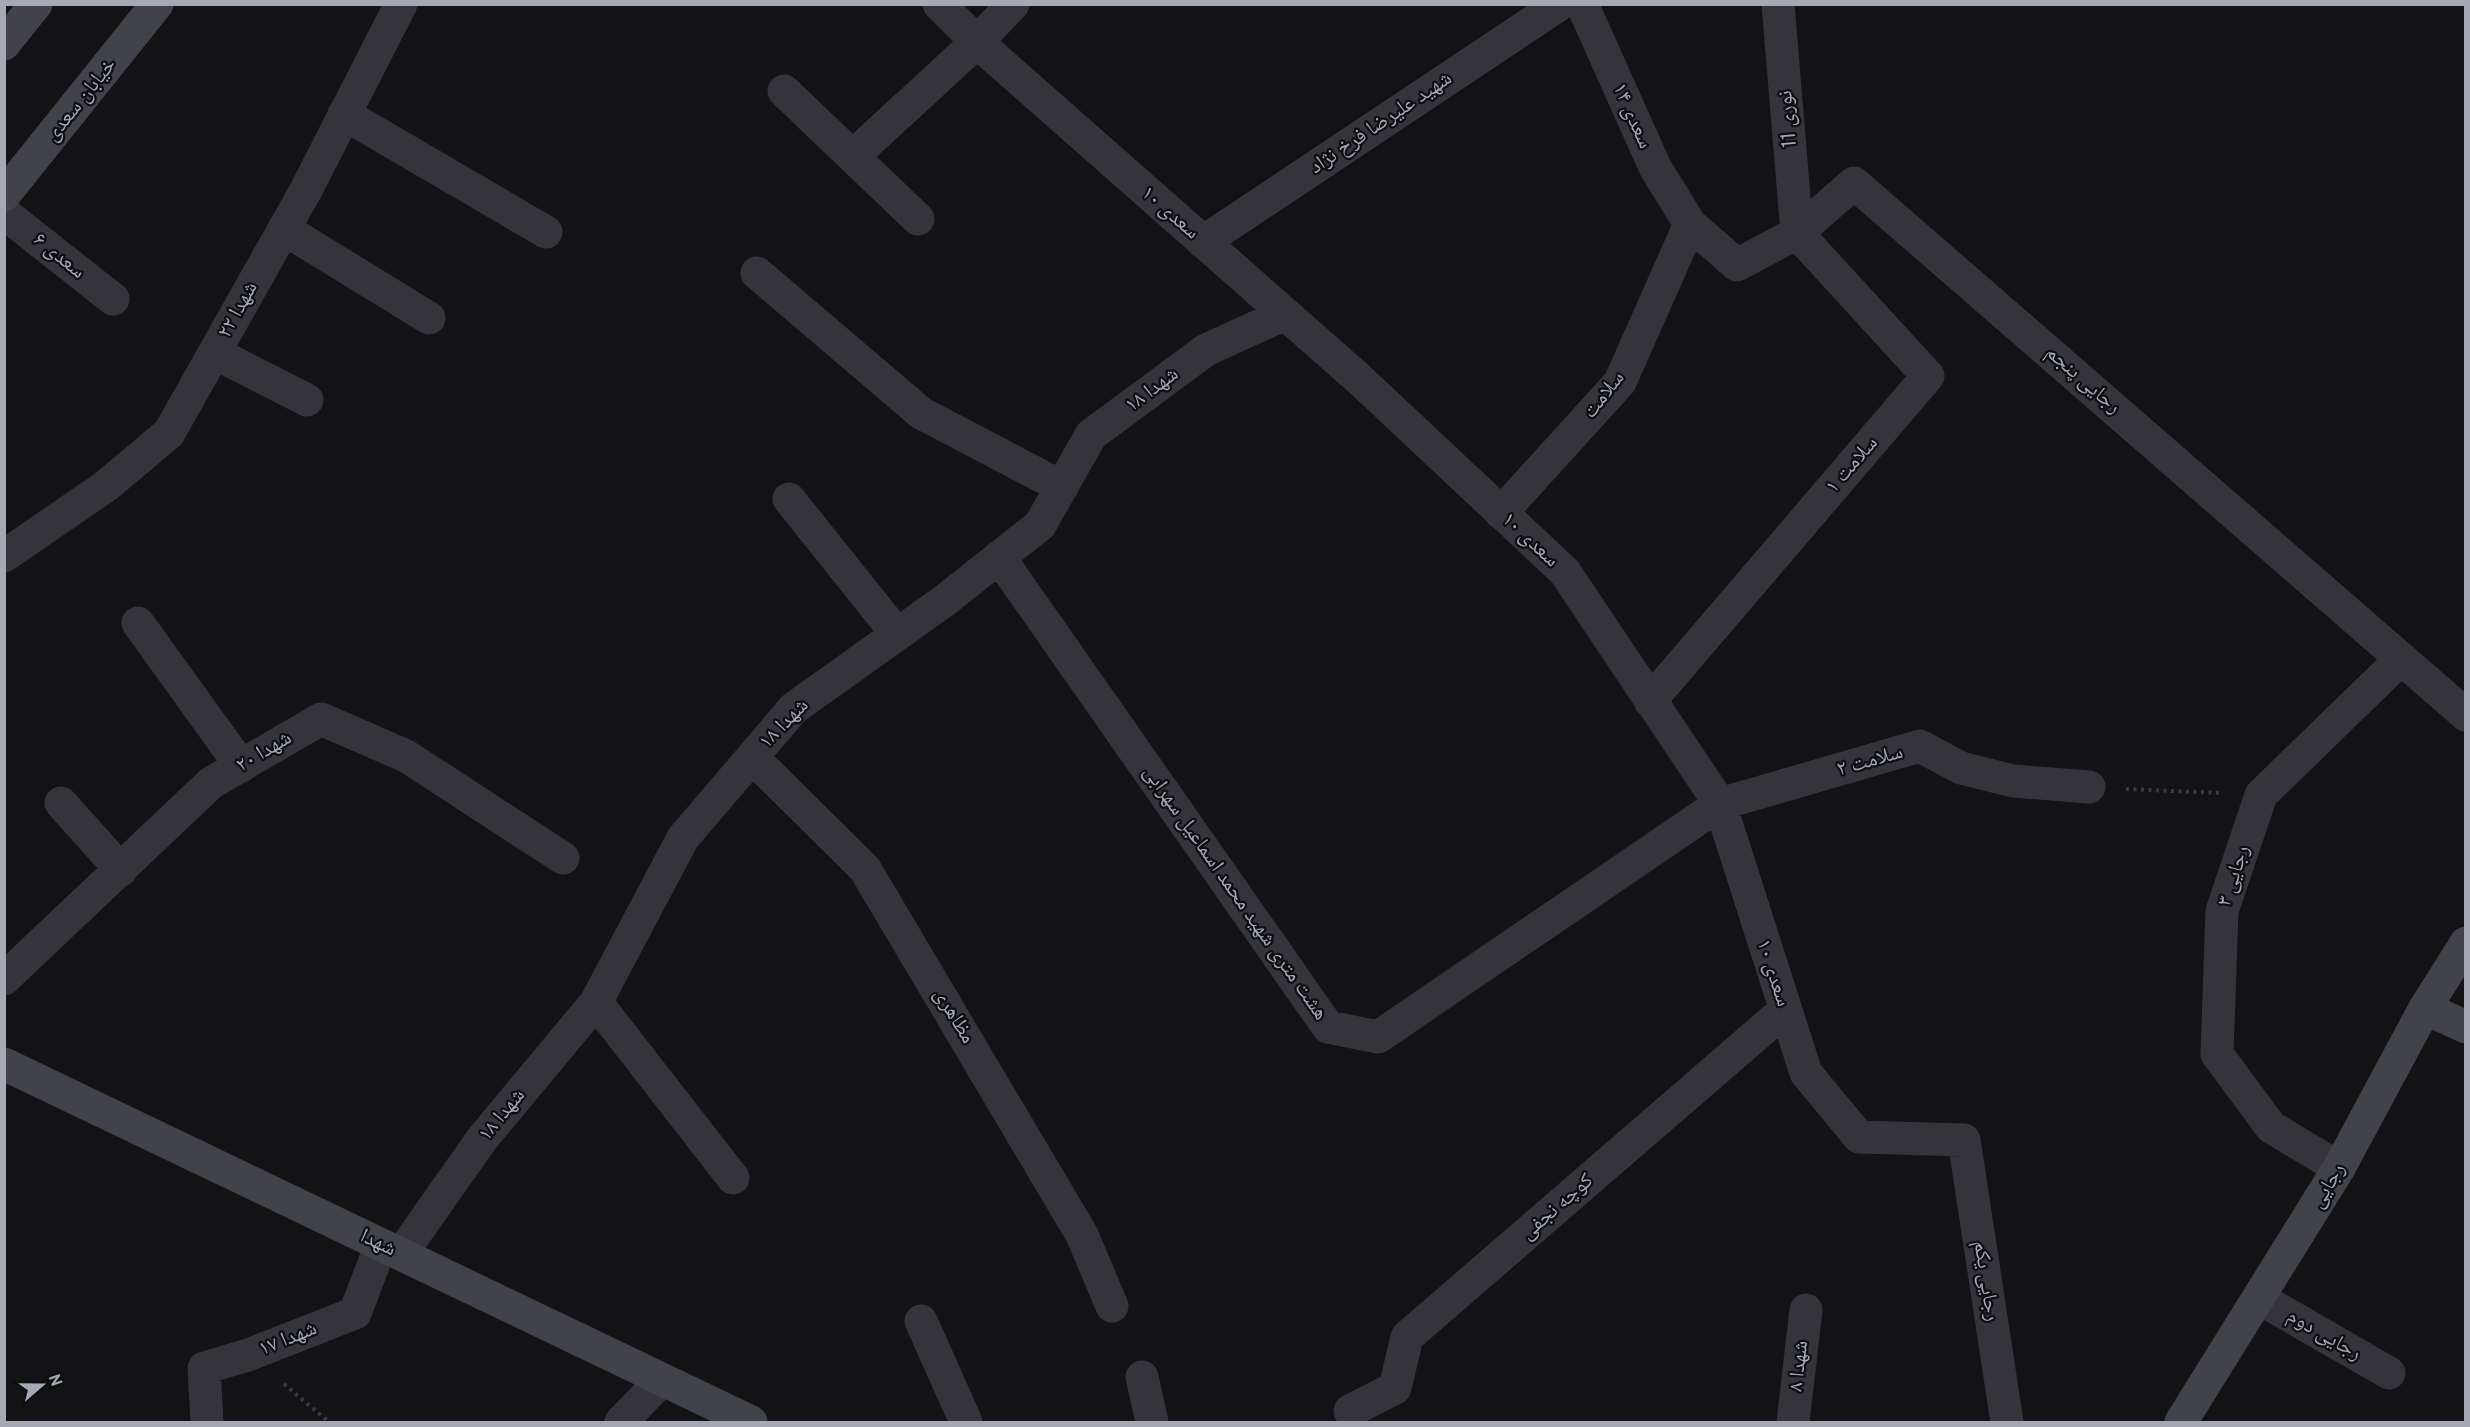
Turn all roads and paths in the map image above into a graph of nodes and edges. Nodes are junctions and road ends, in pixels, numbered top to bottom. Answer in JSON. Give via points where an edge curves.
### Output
{"nodes":[{"id":1,"x":36,"y":4,"type":"edge"},
{"id":2,"x":158,"y":4,"type":"edge"},
{"id":3,"x":401,"y":4,"type":"edge"},
{"id":4,"x":939,"y":4,"type":"edge"},
{"id":5,"x":1013,"y":4,"type":"edge"},
{"id":6,"x":1560,"y":4,"type":"edge"},
{"id":7,"x":1582,"y":4,"type":"edge"},
{"id":8,"x":1778,"y":4,"type":"edge"},
{"id":9,"x":977,"y":42,"type":"junction"},
{"id":10,"x":4,"y":44,"type":"edge"},
{"id":11,"x":784,"y":91,"type":"dead end"},
{"id":12,"x":344,"y":114,"type":"junction"},
{"id":13,"x":854,"y":156,"type":"junction"},
{"id":14,"x":4,"y":195,"type":"edge"},
{"id":15,"x":4,"y":213,"type":"edge"},
{"id":16,"x":918,"y":219,"type":"dead end"},
{"id":17,"x":1690,"y":224,"type":"junction"},
{"id":18,"x":284,"y":229,"type":"junction"},
{"id":19,"x":546,"y":232,"type":"dead end"},
{"id":20,"x":1797,"y":233,"type":"junction"},
{"id":21,"x":1203,"y":242,"type":"junction"},
{"id":22,"x":757,"y":273,"type":"dead end"},
{"id":23,"x":113,"y":299,"type":"dead end"},
{"id":24,"x":1285,"y":315,"type":"junction"},
{"id":25,"x":429,"y":318,"type":"dead end"},
{"id":26,"x":214,"y":353,"type":"junction"},
{"id":27,"x":307,"y":400,"type":"dead end"},
{"id":28,"x":1062,"y":487,"type":"junction"},
{"id":29,"x":789,"y":499,"type":"dead end"},
{"id":30,"x":1501,"y":513,"type":"junction"},
{"id":31,"x":4,"y":556,"type":"edge"},
{"id":32,"x":999,"y":557,"type":"junction"},
{"id":33,"x":138,"y":623,"type":"dead end"},
{"id":34,"x":897,"y":634,"type":"junction"},
{"id":35,"x":2400,"y":659,"type":"junction"},
{"id":36,"x":1650,"y":701,"type":"junction"},
{"id":37,"x":2466,"y":715,"type":"edge"},
{"id":38,"x":752,"y":758,"type":"junction"},
{"id":39,"x":241,"y":766,"type":"junction"},
{"id":40,"x":2090,"y":787,"type":"joint"},
{"id":41,"x":2261,"y":795,"type":"junction"},
{"id":42,"x":61,"y":803,"type":"dead end"},
{"id":43,"x":1720,"y":804,"type":"junction"},
{"id":44,"x":563,"y":858,"type":"dead end"},
{"id":45,"x":121,"y":870,"type":"junction"},
{"id":46,"x":2466,"y":943,"type":"edge"},
{"id":47,"x":4,"y":979,"type":"edge"},
{"id":48,"x":596,"y":1002,"type":"junction"},
{"id":49,"x":2425,"y":1008,"type":"junction"},
{"id":50,"x":1785,"y":1010,"type":"junction"},
{"id":51,"x":2466,"y":1027,"type":"edge"},
{"id":52,"x":4,"y":1064,"type":"edge"},
{"id":53,"x":1964,"y":1140,"type":"joint"},
{"id":54,"x":2339,"y":1168,"type":"junction"},
{"id":55,"x":733,"y":1178,"type":"dead end"},
{"id":56,"x":391,"y":1249,"type":"junction"},
{"id":57,"x":2259,"y":1298,"type":"junction"},
{"id":58,"x":1112,"y":1306,"type":"dead end"},
{"id":59,"x":1806,"y":1310,"type":"dead end"},
{"id":60,"x":921,"y":1321,"type":"dead end"},
{"id":61,"x":248,"y":1355,"type":"junction"},
{"id":62,"x":2389,"y":1373,"type":"dead end"},
{"id":63,"x":1143,"y":1377,"type":"dead end"},
{"id":64,"x":662,"y":1380,"type":"junction"},
{"id":65,"x":1350,"y":1411,"type":"dead end"},
{"id":66,"x":207,"y":1422,"type":"edge"},
{"id":67,"x":329,"y":1422,"type":"edge"},
{"id":68,"x":621,"y":1422,"type":"edge"},
{"id":69,"x":751,"y":1422,"type":"edge"},
{"id":70,"x":966,"y":1422,"type":"edge"},
{"id":71,"x":1152,"y":1422,"type":"edge"},
{"id":72,"x":1793,"y":1422,"type":"edge"},
{"id":73,"x":2007,"y":1422,"type":"edge"},
{"id":74,"x":2181,"y":1422,"type":"edge"}],
"edges":[{"from":1,"to":10,"type":"street"},
{"from":2,"to":14,"type":"street","name":"خیابان سعدی"},
{"from":3,"to":12,"type":"street","name":"شهدا ۲۲"},
{"from":4,"to":9,"type":"street","name":"سعدی ۱۰"},
{"from":5,"to":9,"type":"street"},
{"from":6,"to":21,"type":"street","name":"شهید علیرضا فرخ نژاد"},
{"from":7,"to":17,"type":"street","name":"سعدی ۱۴","via":[[1655,167]]},
{"from":8,"to":20,"type":"street","name":"نوری 11"},
{"from":9,"to":13,"type":"street"},
{"from":9,"to":21,"type":"street","name":"سعدی ۱۰"},
{"from":11,"to":13,"type":"street"},
{"from":12,"to":18,"type":"street","name":"شهدا ۲۲"},
{"from":12,"to":19,"type":"street"},
{"from":13,"to":16,"type":"street"},
{"from":15,"to":23,"type":"street","name":"سعدی ۶"},
{"from":17,"to":20,"type":"street","name":"رجایی پنجم","via":[[1737,265]]},
{"from":17,"to":30,"type":"street","name":"سلامت","via":[[1620,382]]},
{"from":18,"to":25,"type":"street"},
{"from":18,"to":26,"type":"street","name":"شهدا ۲۲"},
{"from":20,"to":35,"type":"street","name":"رجایی پنجم","via":[[1854,183]]},
{"from":20,"to":36,"type":"street","name":"سلامت ۱","via":[[1928,376]]},
{"from":21,"to":24,"type":"street","name":"سعدی ۱۰"},
{"from":22,"to":28,"type":"street","via":[[921,413]]},
{"from":24,"to":28,"type":"street","name":"شهدا ۱۸","via":[[1206,350],[1091,435]]},
{"from":24,"to":30,"type":"street","name":"سعدی ۱۰"},
{"from":26,"to":27,"type":"street"},
{"from":26,"to":31,"type":"street","name":"شهدا ۲۲","via":[[169,433],[106,486]]},
{"from":28,"to":32,"type":"street","name":"شهدا ۱۸","via":[[1040,525]]},
{"from":29,"to":34,"type":"street"},
{"from":30,"to":36,"type":"street","name":"سعدی ۱۰","via":[[1565,572]]},
{"from":32,"to":34,"type":"street","name":"شهدا ۱۸"},
{"from":32,"to":43,"type":"street","name":"هشت متری شهید محمد اسماعیل سهرابی","via":[[1328,1027],[1378,1037]]},
{"from":33,"to":39,"type":"street"},
{"from":34,"to":38,"type":"street","name":"شهدا ۱۸","via":[[794,708]]},
{"from":35,"to":37,"type":"street","name":"رجایی پنجم"},
{"from":35,"to":41,"type":"street","name":"رجایی ۳"},
{"from":36,"to":43,"type":"street","name":"سعدی ۱۰"},
{"from":38,"to":48,"type":"street","name":"شهدا ۱۸","via":[[683,838]]},
{"from":38,"to":58,"type":"street","name":"مظاهری","via":[[865,869],[1082,1235]]},
{"from":39,"to":44,"type":"street","name":"شهدا ۲۰","via":[[321,719],[406,756]]},
{"from":39,"to":45,"type":"street","name":"شهدا ۲۰","via":[[211,783]]},
{"from":40,"to":41,"type":"path"},
{"from":40,"to":43,"type":"street","name":"سلامت ۲","via":[[2013,781],[1961,768],[1920,746]]},
{"from":41,"to":54,"type":"street","name":"رجایی ۳","via":[[2222,911],[2217,1054],[2271,1127]]},
{"from":42,"to":45,"type":"street"},
{"from":43,"to":50,"type":"street","name":"سعدی ۱۰"},
{"from":45,"to":47,"type":"street","name":"شهدا ۲۰"},
{"from":46,"to":49,"type":"street","name":"رجایی"},
{"from":48,"to":55,"type":"street"},
{"from":48,"to":56,"type":"street","name":"شهدا ۱۸"},
{"from":49,"to":51,"type":"street"},
{"from":49,"to":54,"type":"street","name":"رجایی"},
{"from":50,"to":53,"type":"street","name":"سعدی ۱۰","via":[[1806,1073],[1859,1137]]},
{"from":50,"to":65,"type":"street","name":"کوچه نجفی","via":[[1407,1337],[1395,1389]]},
{"from":52,"to":56,"type":"street","name":"شهدا"},
{"from":53,"to":73,"type":"street","name":"رجایی یکم"},
{"from":54,"to":57,"type":"street","name":"رجایی"},
{"from":56,"to":61,"type":"street","name":"شهدا ۱۷","via":[[355,1313]]},
{"from":56,"to":64,"type":"street","name":"شهدا"},
{"from":57,"to":62,"type":"street","name":"رجایی دوم"},
{"from":57,"to":74,"type":"street","name":"رجایی"},
{"from":59,"to":72,"type":"street","name":"شهدا ۸"},
{"from":60,"to":70,"type":"street"},
{"from":61,"to":66,"type":"street","name":"شهدا ۱۷","via":[[204,1368]]},
{"from":61,"to":67,"type":"path"},
{"from":63,"to":71,"type":"street"},
{"from":64,"to":68,"type":"street"},
{"from":64,"to":69,"type":"street","name":"شهدا"}]}
